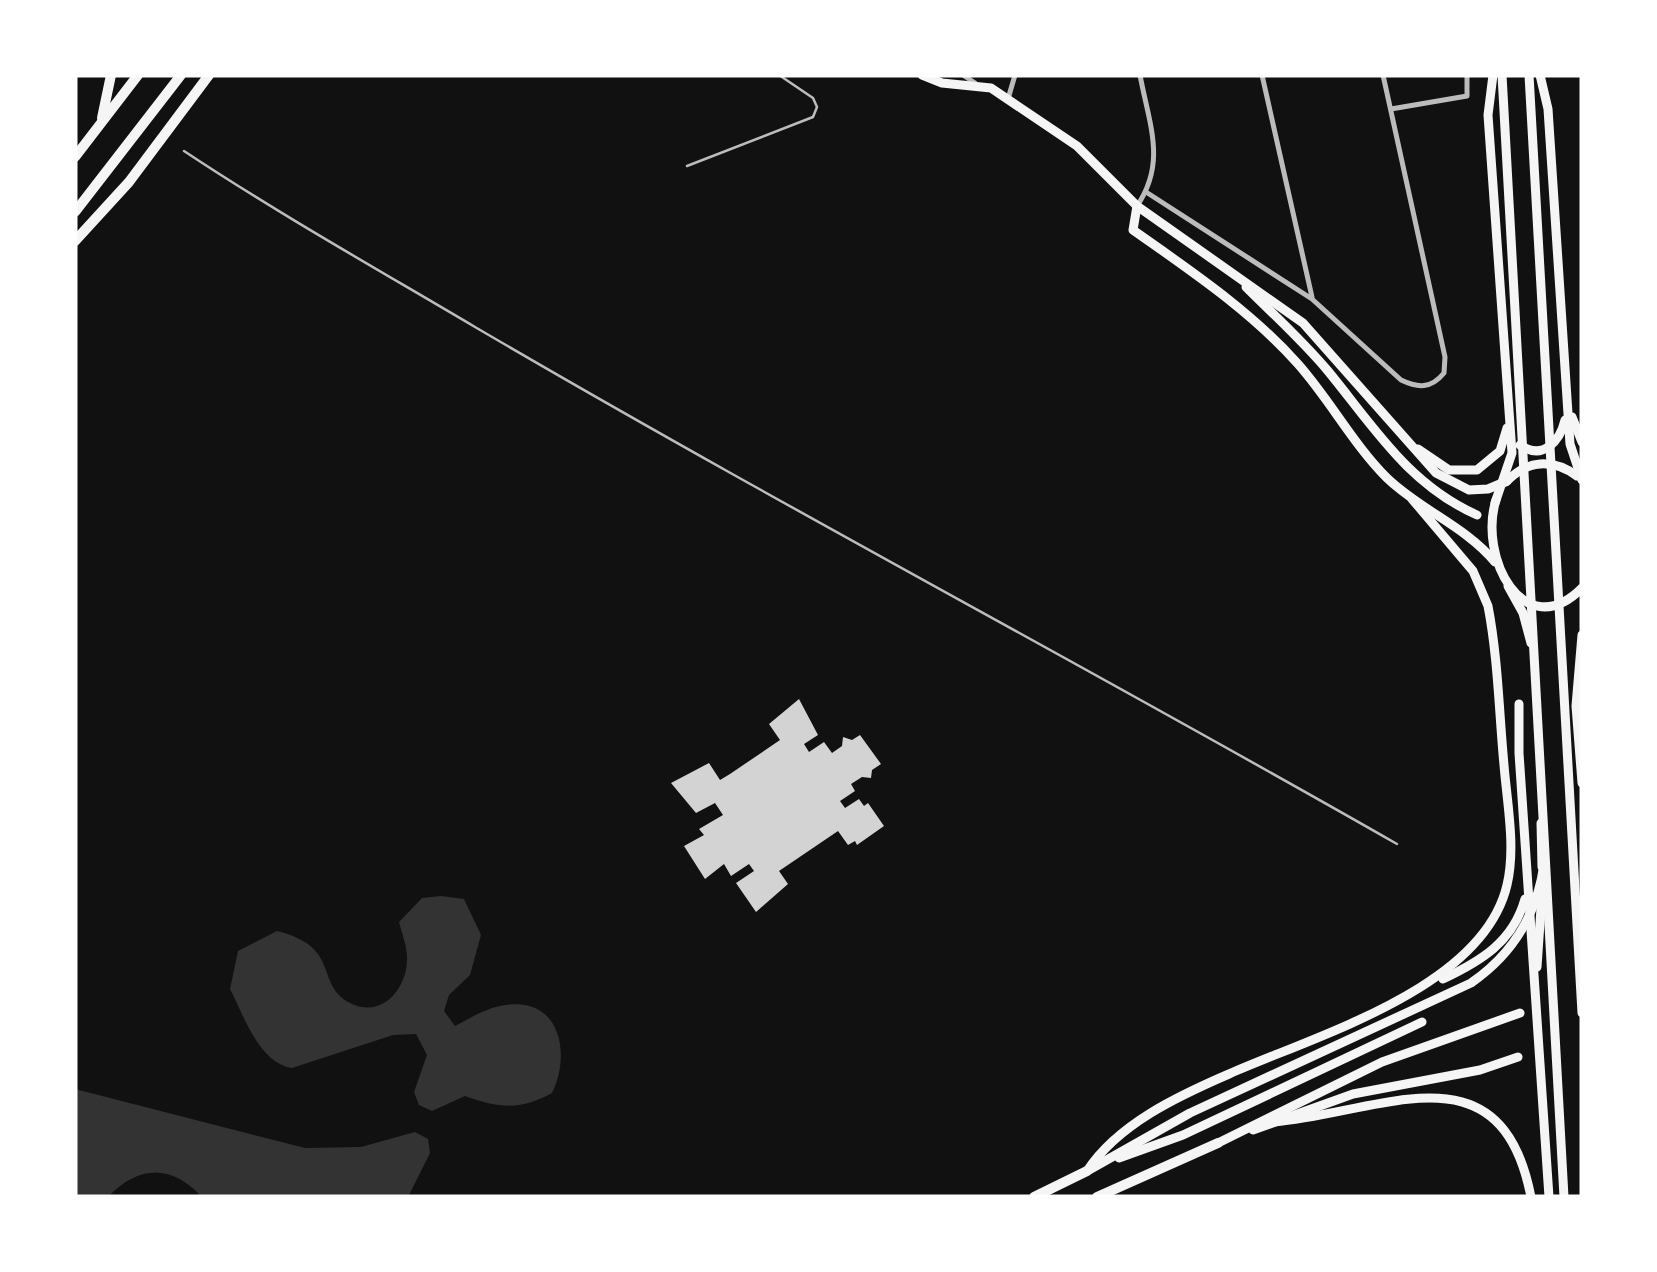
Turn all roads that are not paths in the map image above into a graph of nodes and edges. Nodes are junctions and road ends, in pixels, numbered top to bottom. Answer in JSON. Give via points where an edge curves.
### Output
{"nodes":[{"id":1,"x":111,"y":75,"type":"edge"},
{"id":2,"x":138,"y":75,"type":"edge"},
{"id":3,"x":181,"y":75,"type":"edge"},
{"id":4,"x":209,"y":75,"type":"edge"},
{"id":5,"x":779,"y":75,"type":"edge"},
{"id":6,"x":922,"y":75,"type":"edge"},
{"id":7,"x":963,"y":75,"type":"edge"},
{"id":8,"x":1015,"y":75,"type":"edge"},
{"id":9,"x":1140,"y":75,"type":"edge"},
{"id":10,"x":1262,"y":75,"type":"edge"},
{"id":11,"x":1383,"y":75,"type":"edge"},
{"id":12,"x":1467,"y":75,"type":"edge"},
{"id":13,"x":1493,"y":75,"type":"edge"},
{"id":14,"x":1502,"y":75,"type":"edge"},
{"id":15,"x":1528,"y":75,"type":"edge"},
{"id":16,"x":1540,"y":75,"type":"edge"},
{"id":17,"x":975,"y":83,"type":"junction"},
{"id":18,"x":1008,"y":99,"type":"junction"},
{"id":19,"x":1391,"y":109,"type":"junction"},
{"id":20,"x":98,"y":130,"type":"junction"},
{"id":21,"x":184,"y":151,"type":"dead end"},
{"id":22,"x":75,"y":157,"type":"edge"},
{"id":23,"x":687,"y":166,"type":"dead end"},
{"id":24,"x":1146,"y":192,"type":"junction"},
{"id":25,"x":1138,"y":206,"type":"junction"},
{"id":26,"x":75,"y":212,"type":"edge"},
{"id":27,"x":75,"y":241,"type":"edge"},
{"id":28,"x":1230,"y":271,"type":"junction"},
{"id":29,"x":1312,"y":299,"type":"junction"},
{"id":30,"x":1568,"y":407,"type":"junction"},
{"id":31,"x":1510,"y":419,"type":"junction"},
{"id":32,"x":1408,"y":442,"type":"junction"},
{"id":33,"x":1582,"y":442,"type":"edge"},
{"id":34,"x":1558,"y":465,"type":"junction"},
{"id":35,"x":1579,"y":470,"type":"edge"},
{"id":36,"x":1582,"y":481,"type":"edge"},
{"id":37,"x":1503,"y":484,"type":"junction"},
{"id":38,"x":1412,"y":500,"type":"junction"},
{"id":39,"x":1478,"y":514,"type":"dead end"},
{"id":40,"x":1494,"y":562,"type":"junction"},
{"id":41,"x":1508,"y":586,"type":"junction"},
{"id":42,"x":1582,"y":588,"type":"edge"},
{"id":43,"x":1582,"y":596,"type":"edge"},
{"id":44,"x":1557,"y":604,"type":"junction"},
{"id":45,"x":1581,"y":638,"type":"edge"},
{"id":46,"x":1582,"y":662,"type":"edge"},
{"id":47,"x":1582,"y":678,"type":"edge"},
{"id":48,"x":1519,"y":704,"type":"dead end"},
{"id":49,"x":1577,"y":712,"type":"junction"},
{"id":50,"x":1582,"y":783,"type":"edge"},
{"id":51,"x":1548,"y":836,"type":"junction"},
{"id":52,"x":1397,"y":844,"type":"dead end"},
{"id":53,"x":1528,"y":890,"type":"junction"},
{"id":54,"x":1431,"y":984,"type":"junction"},
{"id":55,"x":1535,"y":992,"type":"junction"},
{"id":56,"x":1582,"y":1013,"type":"edge"},
{"id":57,"x":1520,"y":1014,"type":"dead end"},
{"id":58,"x":1422,"y":1022,"type":"dead end"},
{"id":59,"x":1518,"y":1057,"type":"dead end"},
{"id":60,"x":1274,"y":1122,"type":"junction"},
{"id":61,"x":1218,"y":1143,"type":"junction"},
{"id":62,"x":1105,"y":1162,"type":"junction"},
{"id":63,"x":1087,"y":1171,"type":"junction"},
{"id":64,"x":1034,"y":1197,"type":"edge"},
{"id":65,"x":1097,"y":1197,"type":"edge"},
{"id":66,"x":1531,"y":1197,"type":"edge"},
{"id":67,"x":1549,"y":1197,"type":"edge"},
{"id":68,"x":1564,"y":1197,"type":"edge"}],
"edges":[{"from":1,"to":20,"type":"highway"},
{"from":2,"to":20,"type":"highway"},
{"from":3,"to":26,"type":"highway"},
{"from":4,"to":27,"type":"highway"},
{"from":5,"to":23,"type":"lane","via":[[814,98],[813,117]]},
{"from":6,"to":17,"type":"main road"},
{"from":7,"to":17,"type":"street"},
{"from":8,"to":18,"type":"street"},
{"from":9,"to":24,"type":"street","via":[[1156,164]]},
{"from":10,"to":29,"type":"street"},
{"from":11,"to":19,"type":"street"},
{"from":12,"to":19,"type":"street","via":[[1465,97]]},
{"from":13,"to":31,"type":"main road","via":[[1488,116]]},
{"from":14,"to":51,"type":"main road"},
{"from":15,"to":56,"type":"main road"},
{"from":16,"to":30,"type":"main road","via":[[1548,109]]},
{"from":17,"to":18,"type":"main road"},
{"from":18,"to":25,"type":"main road","via":[[1077,146]]},
{"from":19,"to":29,"type":"street","via":[[1444,374],[1415,387]]},
{"from":20,"to":22,"type":"highway"},
{"from":21,"to":52,"type":"lane","via":[[276,212],[678,446]]},
{"from":24,"to":25,"type":"street"},
{"from":24,"to":29,"type":"street"},
{"from":25,"to":28,"type":"main road"},
{"from":25,"to":38,"type":"main road","via":[[1134,230],[1270,335],[1368,457]]},
{"from":28,"to":32,"type":"main road","via":[[1303,324]]},
{"from":28,"to":39,"type":"main road","via":[[1306,346],[1412,475]]},
{"from":30,"to":31,"type":"main road","via":[[1561,434],[1546,449],[1520,446]]},
{"from":30,"to":33,"type":"main road"},
{"from":30,"to":35,"type":"main road"},
{"from":31,"to":32,"type":"main road","via":[[1500,451],[1477,470],[1448,470]]},
{"from":31,"to":37,"type":"main road"},
{"from":32,"to":37,"type":"main road","via":[[1460,487]]},
{"from":34,"to":35,"type":"main road"},
{"from":34,"to":36,"type":"main road"},
{"from":34,"to":37,"type":"main road","via":[[1534,464]]},
{"from":35,"to":36,"type":"main road"},
{"from":37,"to":40,"type":"main road","via":[[1490,537]]},
{"from":38,"to":40,"type":"main road","via":[[1468,535]]},
{"from":38,"to":54,"type":"main road","via":[[1472,572],[1488,606],[1510,840],[1508,885],[1492,924]]},
{"from":40,"to":41,"type":"main road"},
{"from":41,"to":44,"type":"main road","via":[[1532,602]]},
{"from":41,"to":55,"type":"main road","via":[[1532,647],[1542,854]]},
{"from":42,"to":44,"type":"main road"},
{"from":43,"to":44,"type":"main road"},
{"from":45,"to":46,"type":"main road"},
{"from":45,"to":49,"type":"main road"},
{"from":47,"to":49,"type":"main road"},
{"from":48,"to":53,"type":"main road"},
{"from":49,"to":50,"type":"main road"},
{"from":51,"to":62,"type":"main road","via":[[1532,912],[1501,958],[1470,983],[1190,1113]]},
{"from":51,"to":68,"type":"main road"},
{"from":53,"to":54,"type":"main road","via":[[1516,923],[1496,948]]},
{"from":53,"to":55,"type":"main road"},
{"from":54,"to":63,"type":"main road","via":[[1194,1089],[1116,1137]]},
{"from":55,"to":67,"type":"main road"},
{"from":57,"to":61,"type":"main road","via":[[1382,1062]]},
{"from":58,"to":62,"type":"main road","via":[[1173,1139]]},
{"from":59,"to":60,"type":"main road","via":[[1353,1094]]},
{"from":60,"to":61,"type":"main road"},
{"from":60,"to":66,"type":"main road","via":[[1428,1098],[1468,1102],[1514,1138]]},
{"from":61,"to":65,"type":"highway"},
{"from":62,"to":63,"type":"main road"},
{"from":63,"to":64,"type":"highway"}]}
